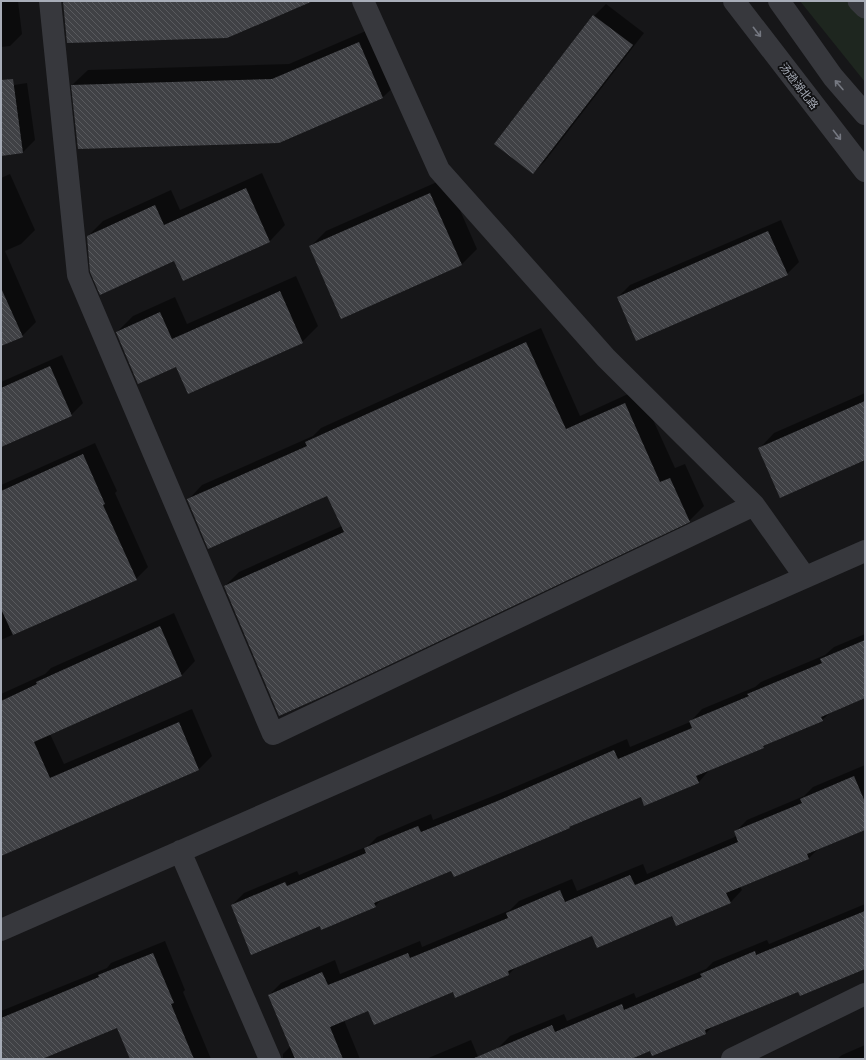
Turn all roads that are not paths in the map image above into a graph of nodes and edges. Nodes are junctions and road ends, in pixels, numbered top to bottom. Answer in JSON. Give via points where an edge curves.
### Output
{"nodes":[{"id":1,"x":50,"y":1,"type":"edge"},
{"id":2,"x":363,"y":1,"type":"edge"},
{"id":3,"x":734,"y":1,"type":"edge"},
{"id":4,"x":780,"y":1,"type":"edge"},
{"id":5,"x":858,"y":1,"type":"edge"},
{"id":6,"x":865,"y":8,"type":"edge"},
{"id":7,"x":865,"y":114,"type":"edge"},
{"id":8,"x":865,"y":171,"type":"edge"},
{"id":9,"x":754,"y":505,"type":"junction"},
{"id":10,"x":865,"y":551,"type":"edge"},
{"id":11,"x":805,"y":577,"type":"junction"},
{"id":12,"x":180,"y":851,"type":"junction"},
{"id":13,"x":1,"y":930,"type":"edge"},
{"id":14,"x":865,"y":994,"type":"edge"},
{"id":15,"x":270,"y":1059,"type":"edge"},
{"id":16,"x":732,"y":1059,"type":"edge"}],
"edges":[{"from":1,"to":9,"type":"street","via":[[78,275],[273,734]]},
{"from":2,"to":9,"type":"street","via":[[439,170],[606,358]]},
{"from":3,"to":8,"type":"street","name":"汤逊湖北路","one_way":true},
{"from":7,"to":4,"type":"street","one_way":true,"via":[[833,77]]},
{"from":5,"to":6,"type":"street"},
{"from":9,"to":11,"type":"street"},
{"from":10,"to":11,"type":"street"},
{"from":11,"to":12,"type":"street"},
{"from":12,"to":13,"type":"street"},
{"from":12,"to":15,"type":"street"},
{"from":14,"to":16,"type":"street"}]}
